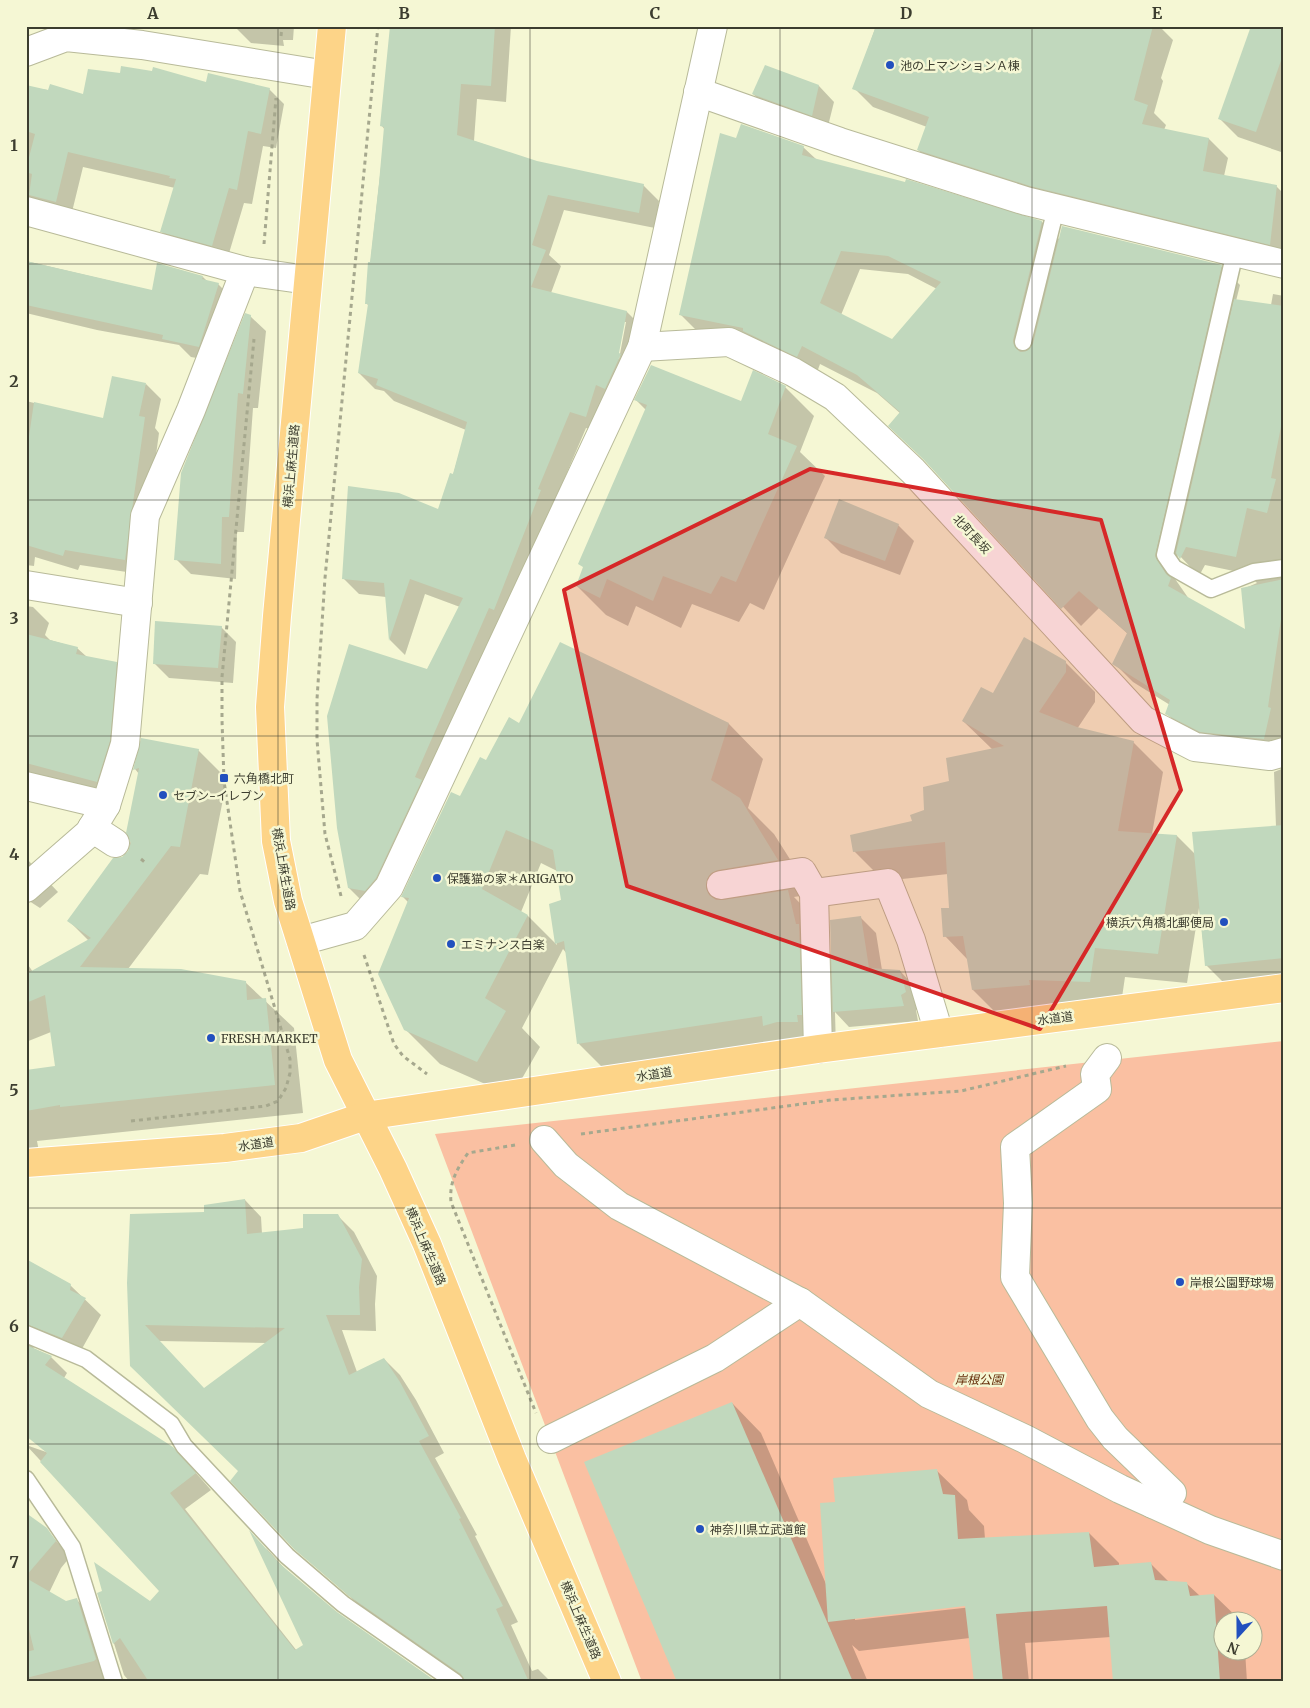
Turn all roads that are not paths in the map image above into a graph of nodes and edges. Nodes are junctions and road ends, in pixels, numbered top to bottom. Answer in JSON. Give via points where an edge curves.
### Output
{"nodes":[{"id":1,"x":332,"y":26,"type":"edge"},
{"id":2,"x":712,"y":26,"type":"edge"},
{"id":3,"x":26,"y":52,"type":"edge"},
{"id":4,"x":327,"y":75,"type":"junction"},
{"id":5,"x":698,"y":92,"type":"junction"},
{"id":6,"x":1056,"y":208,"type":"junction"},
{"id":7,"x":26,"y":211,"type":"edge"},
{"id":8,"x":1235,"y":252,"type":"junction"},
{"id":9,"x":1284,"y":264,"type":"edge"},
{"id":10,"x":245,"y":271,"type":"junction"},
{"id":11,"x":308,"y":280,"type":"junction"},
{"id":12,"x":1023,"y":342,"type":"dead end"},
{"id":13,"x":642,"y":348,"type":"junction"},
{"id":14,"x":1284,"y":568,"type":"edge"},
{"id":15,"x":26,"y":585,"type":"edge"},
{"id":16,"x":138,"y":603,"type":"junction"},
{"id":17,"x":1284,"y":752,"type":"edge"},
{"id":18,"x":26,"y":786,"type":"edge"},
{"id":19,"x":99,"y":817,"type":"junction"},
{"id":20,"x":115,"y":843,"type":"dead end"},
{"id":21,"x":721,"y":885,"type":"dead end"},
{"id":22,"x":26,"y":888,"type":"edge"},
{"id":23,"x":814,"y":893,"type":"junction"},
{"id":24,"x":301,"y":941,"type":"junction"},
{"id":25,"x":1284,"y":988,"type":"edge"},
{"id":26,"x":939,"y":1033,"type":"junction"},
{"id":27,"x":818,"y":1049,"type":"junction"},
{"id":28,"x":1107,"y":1058,"type":"dead end"},
{"id":29,"x":364,"y":1116,"type":"junction"},
{"id":30,"x":544,"y":1140,"type":"road end"},
{"id":31,"x":26,"y":1163,"type":"edge"},
{"id":32,"x":800,"y":1302,"type":"junction"},
{"id":33,"x":26,"y":1334,"type":"edge"},
{"id":34,"x":551,"y":1439,"type":"road end"},
{"id":35,"x":26,"y":1479,"type":"edge"},
{"id":36,"x":1153,"y":1504,"type":"junction"},
{"id":37,"x":1284,"y":1556,"type":"edge"},
{"id":38,"x":114,"y":1682,"type":"edge"},
{"id":39,"x":456,"y":1682,"type":"edge"},
{"id":40,"x":607,"y":1682,"type":"edge"}],
"edges":[{"from":1,"to":4,"type":"main road","name":"横浜上麻生道路"},
{"from":2,"to":5,"type":"street"},
{"from":3,"to":4,"type":"street","via":[[66,37],[142,45]]},
{"from":4,"to":11,"type":"main road","name":"横浜上麻生道路"},
{"from":5,"to":6,"type":"street","via":[[840,142],[1026,202]]},
{"from":5,"to":13,"type":"street"},
{"from":6,"to":8,"type":"street"},
{"from":6,"to":12,"type":"lane"},
{"from":7,"to":10,"type":"street"},
{"from":8,"to":9,"type":"street"},
{"from":8,"to":14,"type":"lane","via":[[1165,555],[1174,568],[1211,589],[1254,572]]},
{"from":10,"to":11,"type":"street"},
{"from":10,"to":16,"type":"street","via":[[191,410],[145,516]]},
{"from":11,"to":24,"type":"main road","name":"横浜上麻生道路","via":[[270,707],[276,841],[288,901]]},
{"from":13,"to":17,"type":"street","name":"北町長坂","via":[[729,342],[793,372],[835,397],[913,471],[1143,720],[1195,747],[1270,756]]},
{"from":13,"to":24,"type":"street","via":[[389,887],[355,926]]},
{"from":15,"to":16,"type":"street"},
{"from":16,"to":19,"type":"street","via":[[125,744]]},
{"from":18,"to":19,"type":"street"},
{"from":19,"to":20,"type":"street"},
{"from":19,"to":22,"type":"street"},
{"from":21,"to":23,"type":"street","via":[[802,872]]},
{"from":23,"to":26,"type":"street","via":[[888,883],[911,940]]},
{"from":23,"to":27,"type":"street"},
{"from":24,"to":29,"type":"main road","name":"横浜上麻生道路","via":[[338,1060]]},
{"from":25,"to":26,"type":"main road","name":"水道道"},
{"from":26,"to":27,"type":"main road","name":"水道道"},
{"from":27,"to":29,"type":"main road","name":"水道道"},
{"from":28,"to":36,"type":"street","via":[[1095,1074],[1097,1089],[1016,1147],[1015,1277],[1100,1419],[1172,1493]]},
{"from":29,"to":31,"type":"main road","name":"水道道","via":[[301,1138],[225,1148]]},
{"from":29,"to":40,"type":"main road","name":"横浜上麻生道路","via":[[393,1169],[427,1244],[512,1459]]},
{"from":30,"to":32,"type":"street","via":[[566,1165],[619,1206]]},
{"from":32,"to":34,"type":"street","via":[[715,1358]]},
{"from":32,"to":36,"type":"street","via":[[929,1394]]},
{"from":33,"to":39,"type":"lane","via":[[86,1359],[171,1424],[184,1446],[287,1556],[343,1604]]},
{"from":35,"to":38,"type":"lane","via":[[72,1546]]},
{"from":36,"to":37,"type":"street","via":[[1210,1530]]}]}
